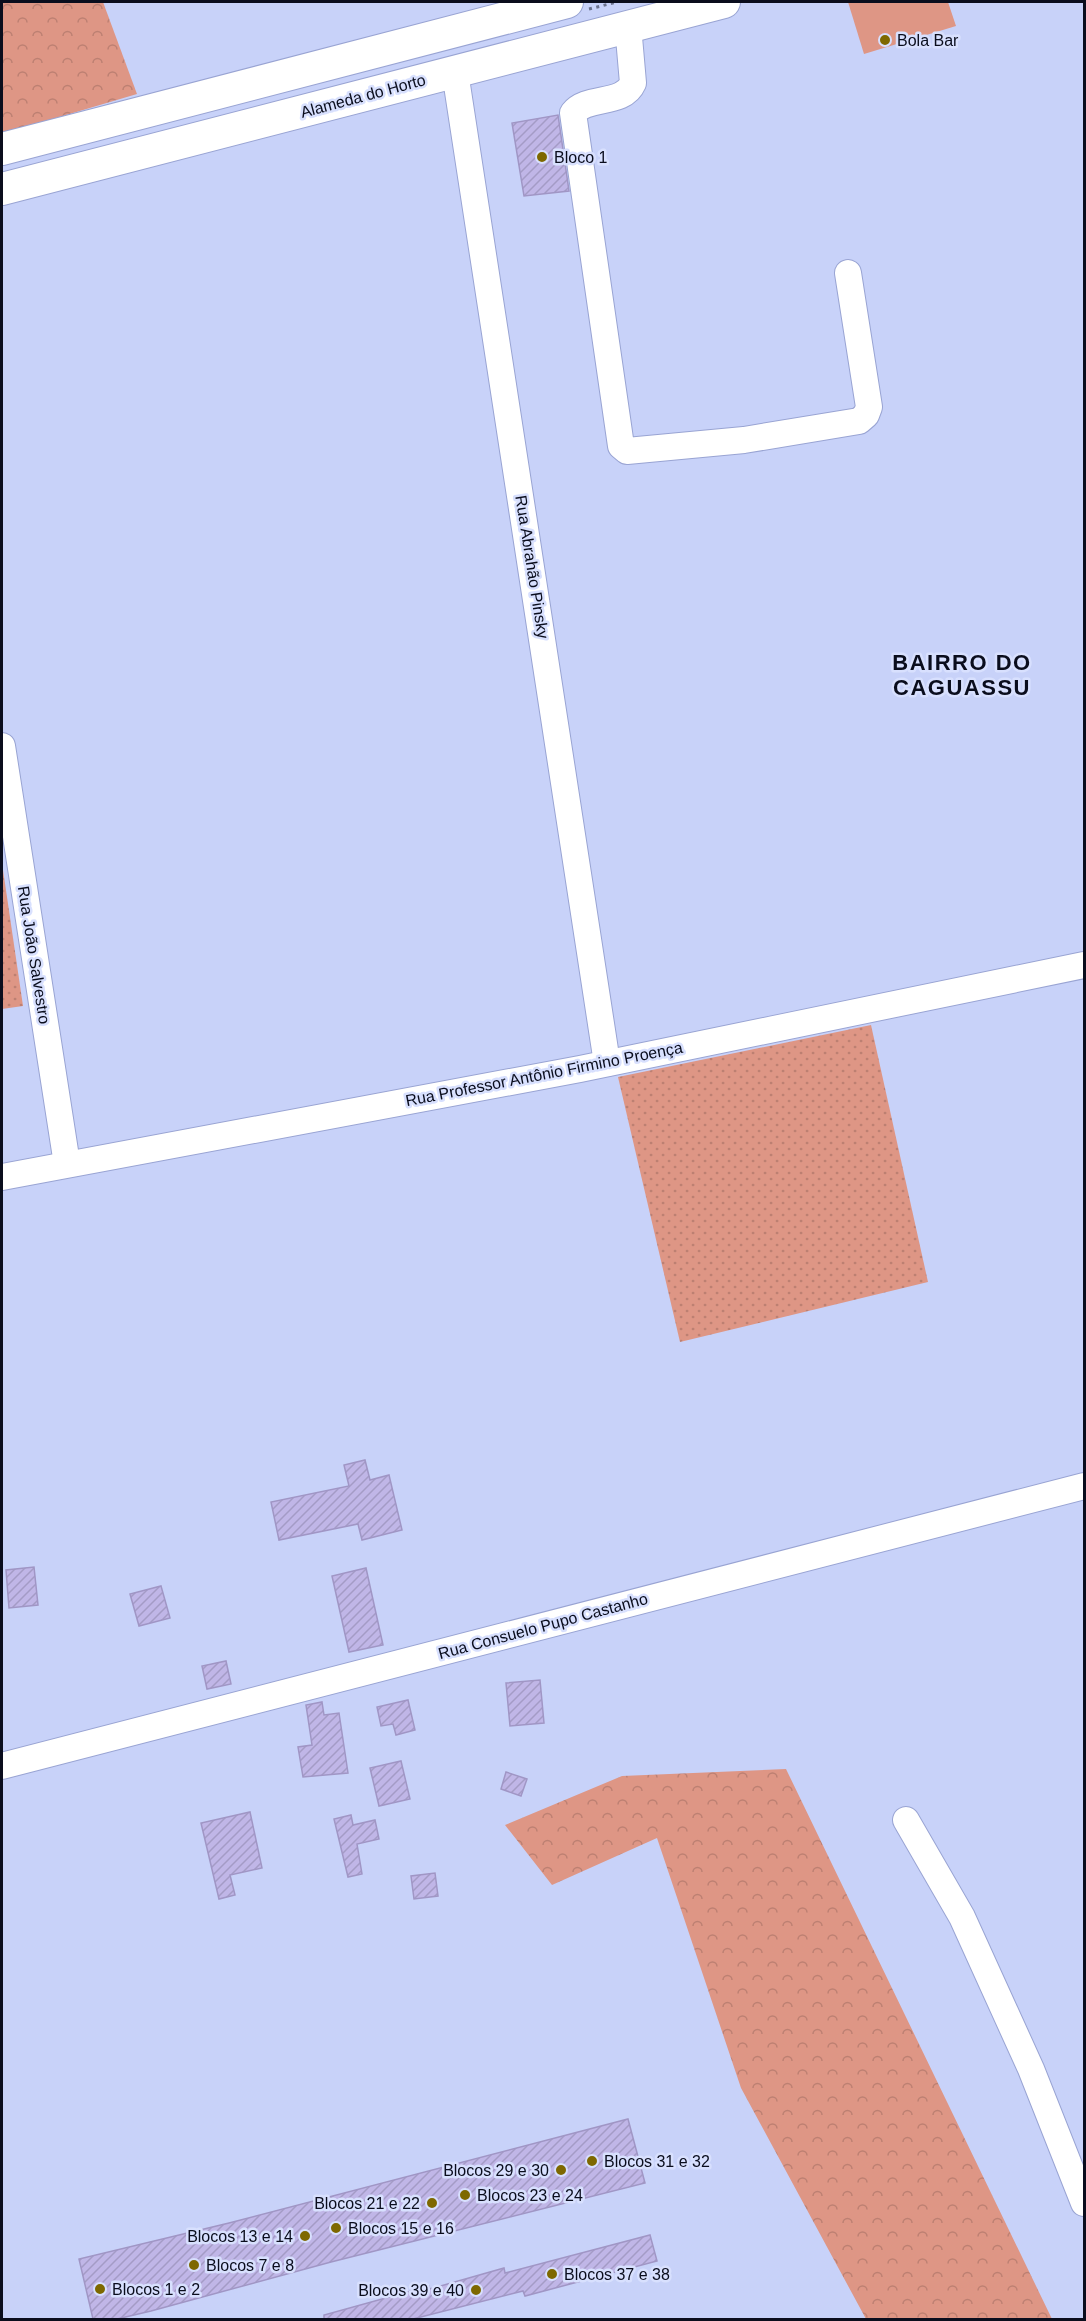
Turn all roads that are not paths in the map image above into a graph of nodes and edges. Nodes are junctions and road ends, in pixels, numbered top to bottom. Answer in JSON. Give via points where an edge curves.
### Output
{"nodes":[{"id":1,"x":567,"y":2,"type":"edge"},
{"id":2,"x":724,"y":2,"type":"edge"},
{"id":3,"x":628,"y":26,"type":"junction"},
{"id":4,"x":455,"y":72,"type":"junction"},
{"id":5,"x":2,"y":149,"type":"edge"},
{"id":6,"x":2,"y":189,"type":"edge"},
{"id":7,"x":848,"y":273,"type":"dead end"},
{"id":8,"x":2,"y":746,"type":"edge"},
{"id":9,"x":1084,"y":965,"type":"edge"},
{"id":10,"x":607,"y":1063,"type":"junction"},
{"id":11,"x":67,"y":1164,"type":"junction"},
{"id":12,"x":2,"y":1177,"type":"edge"},
{"id":13,"x":1084,"y":1486,"type":"edge"},
{"id":14,"x":2,"y":1766,"type":"edge"},
{"id":15,"x":906,"y":1820,"type":"dead end"},
{"id":16,"x":1084,"y":2204,"type":"edge"}],
"edges":[{"from":1,"to":5,"type":"main road"},
{"from":2,"to":3,"type":"main road","name":"Alameda do Horto"},
{"from":3,"to":4,"type":"main road","name":"Alameda do Horto"},
{"from":3,"to":7,"type":"street","via":[[633,83],[630,89],[578,107],[573,113],[621,446],[627,451],[744,440],[859,421],[869,407]]},
{"from":4,"to":6,"type":"main road","name":"Alameda do Horto"},
{"from":4,"to":10,"type":"street","name":"Rua Abrahão Pinsky"},
{"from":8,"to":11,"type":"street","name":"Rua João Salvestro"},
{"from":9,"to":10,"type":"street","name":"Rua Professor Antônio Firmino Proença"},
{"from":10,"to":11,"type":"street","name":"Rua Professor Antônio Firmino Proença"},
{"from":11,"to":12,"type":"street","name":"Rua Professor Antônio Firmino Proença"},
{"from":13,"to":14,"type":"street","name":"Rua Consuelo Pupo Castanho"},
{"from":15,"to":16,"type":"street","via":[[962,1917],[1031,2069]]}]}
